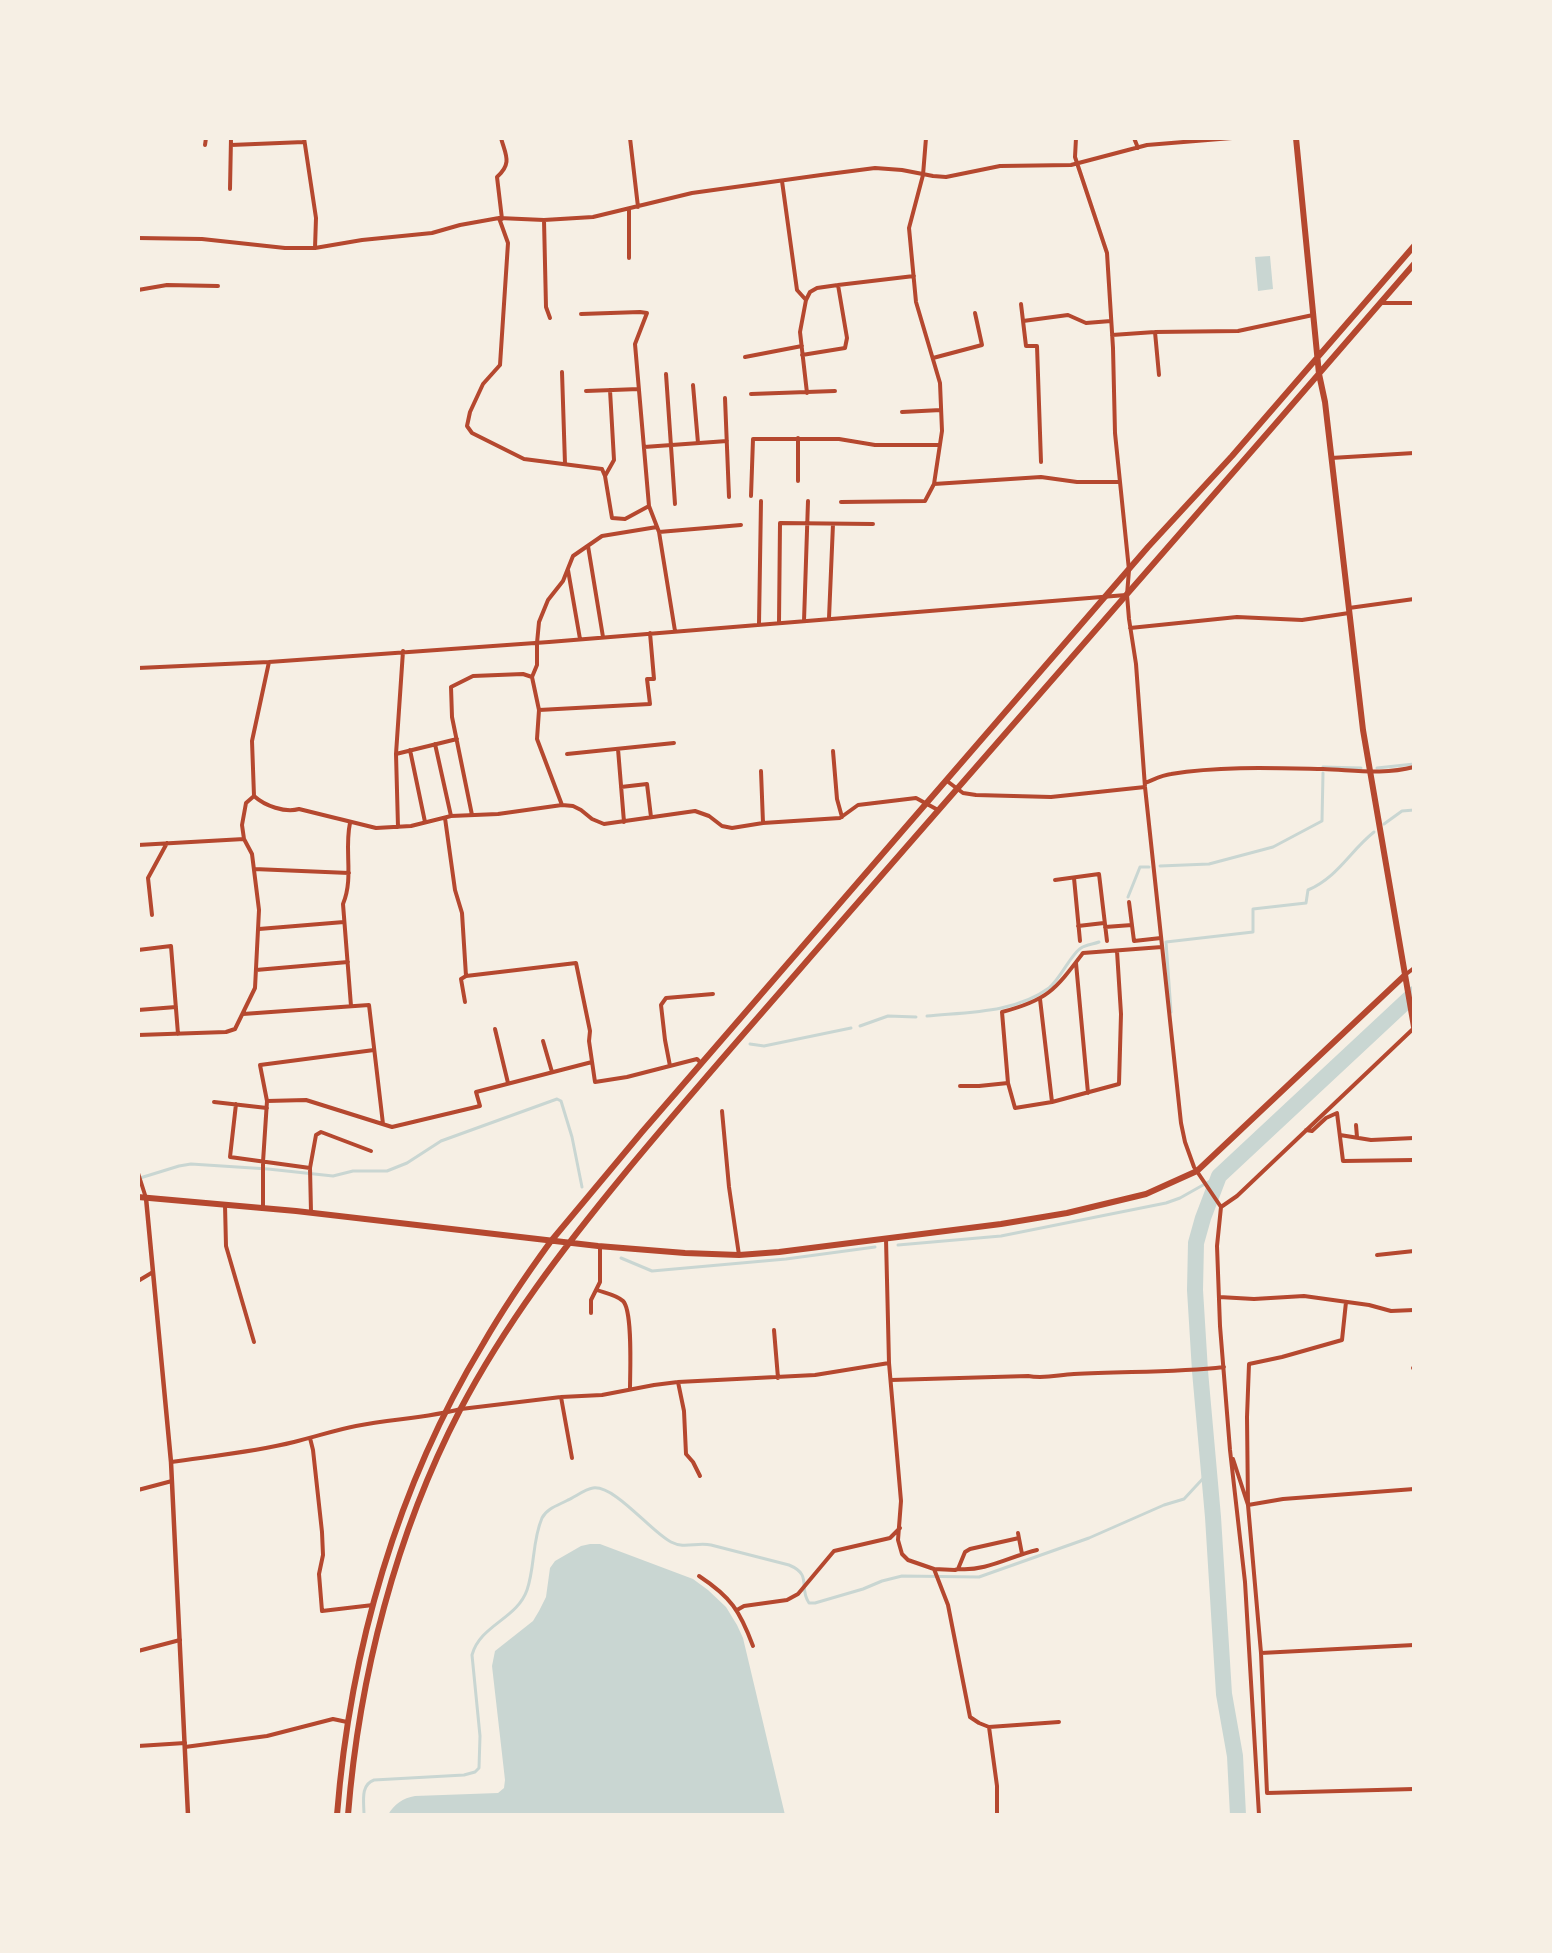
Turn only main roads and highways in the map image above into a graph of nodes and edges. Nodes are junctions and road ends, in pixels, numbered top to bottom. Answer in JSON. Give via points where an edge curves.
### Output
{"nodes":[{"id":1,"x":1296,"y":138,"type":"edge"},
{"id":2,"x":1414,"y":246,"type":"edge"},
{"id":3,"x":1414,"y":264,"type":"edge"},
{"id":4,"x":1317,"y":357,"type":"junction"},
{"id":5,"x":1319,"y":374,"type":"junction"},
{"id":6,"x":1404,"y":977,"type":"junction"},
{"id":7,"x":1414,"y":1027,"type":"edge"},
{"id":8,"x":138,"y":1197,"type":"edge"},
{"id":9,"x":551,"y":1241,"type":"junction"},
{"id":10,"x":568,"y":1243,"type":"junction"},
{"id":11,"x":337,"y":1815,"type":"edge"},
{"id":12,"x":348,"y":1815,"type":"edge"}],
"edges":[{"from":1,"to":4,"type":"main road"},
{"from":2,"to":4,"type":"main road"},
{"from":3,"to":5,"type":"main road"},
{"from":4,"to":5,"type":"main road"},
{"from":4,"to":9,"type":"main road"},
{"from":5,"to":6,"type":"main road","via":[[1370,772]]},
{"from":5,"to":10,"type":"main road","via":[[956,789]]},
{"from":6,"to":7,"type":"main road"},
{"from":6,"to":10,"type":"main road","via":[[1199,1173],[1146,1194],[1002,1224],[779,1252],[685,1253]]},
{"from":8,"to":9,"type":"main road"},
{"from":9,"to":10,"type":"main road"},
{"from":9,"to":11,"type":"main road","via":[[483,1343],[446,1413],[387,1554],[354,1684]]},
{"from":10,"to":12,"type":"main road","via":[[496,1347],[431,1472],[398,1559],[364,1686]]}]}
